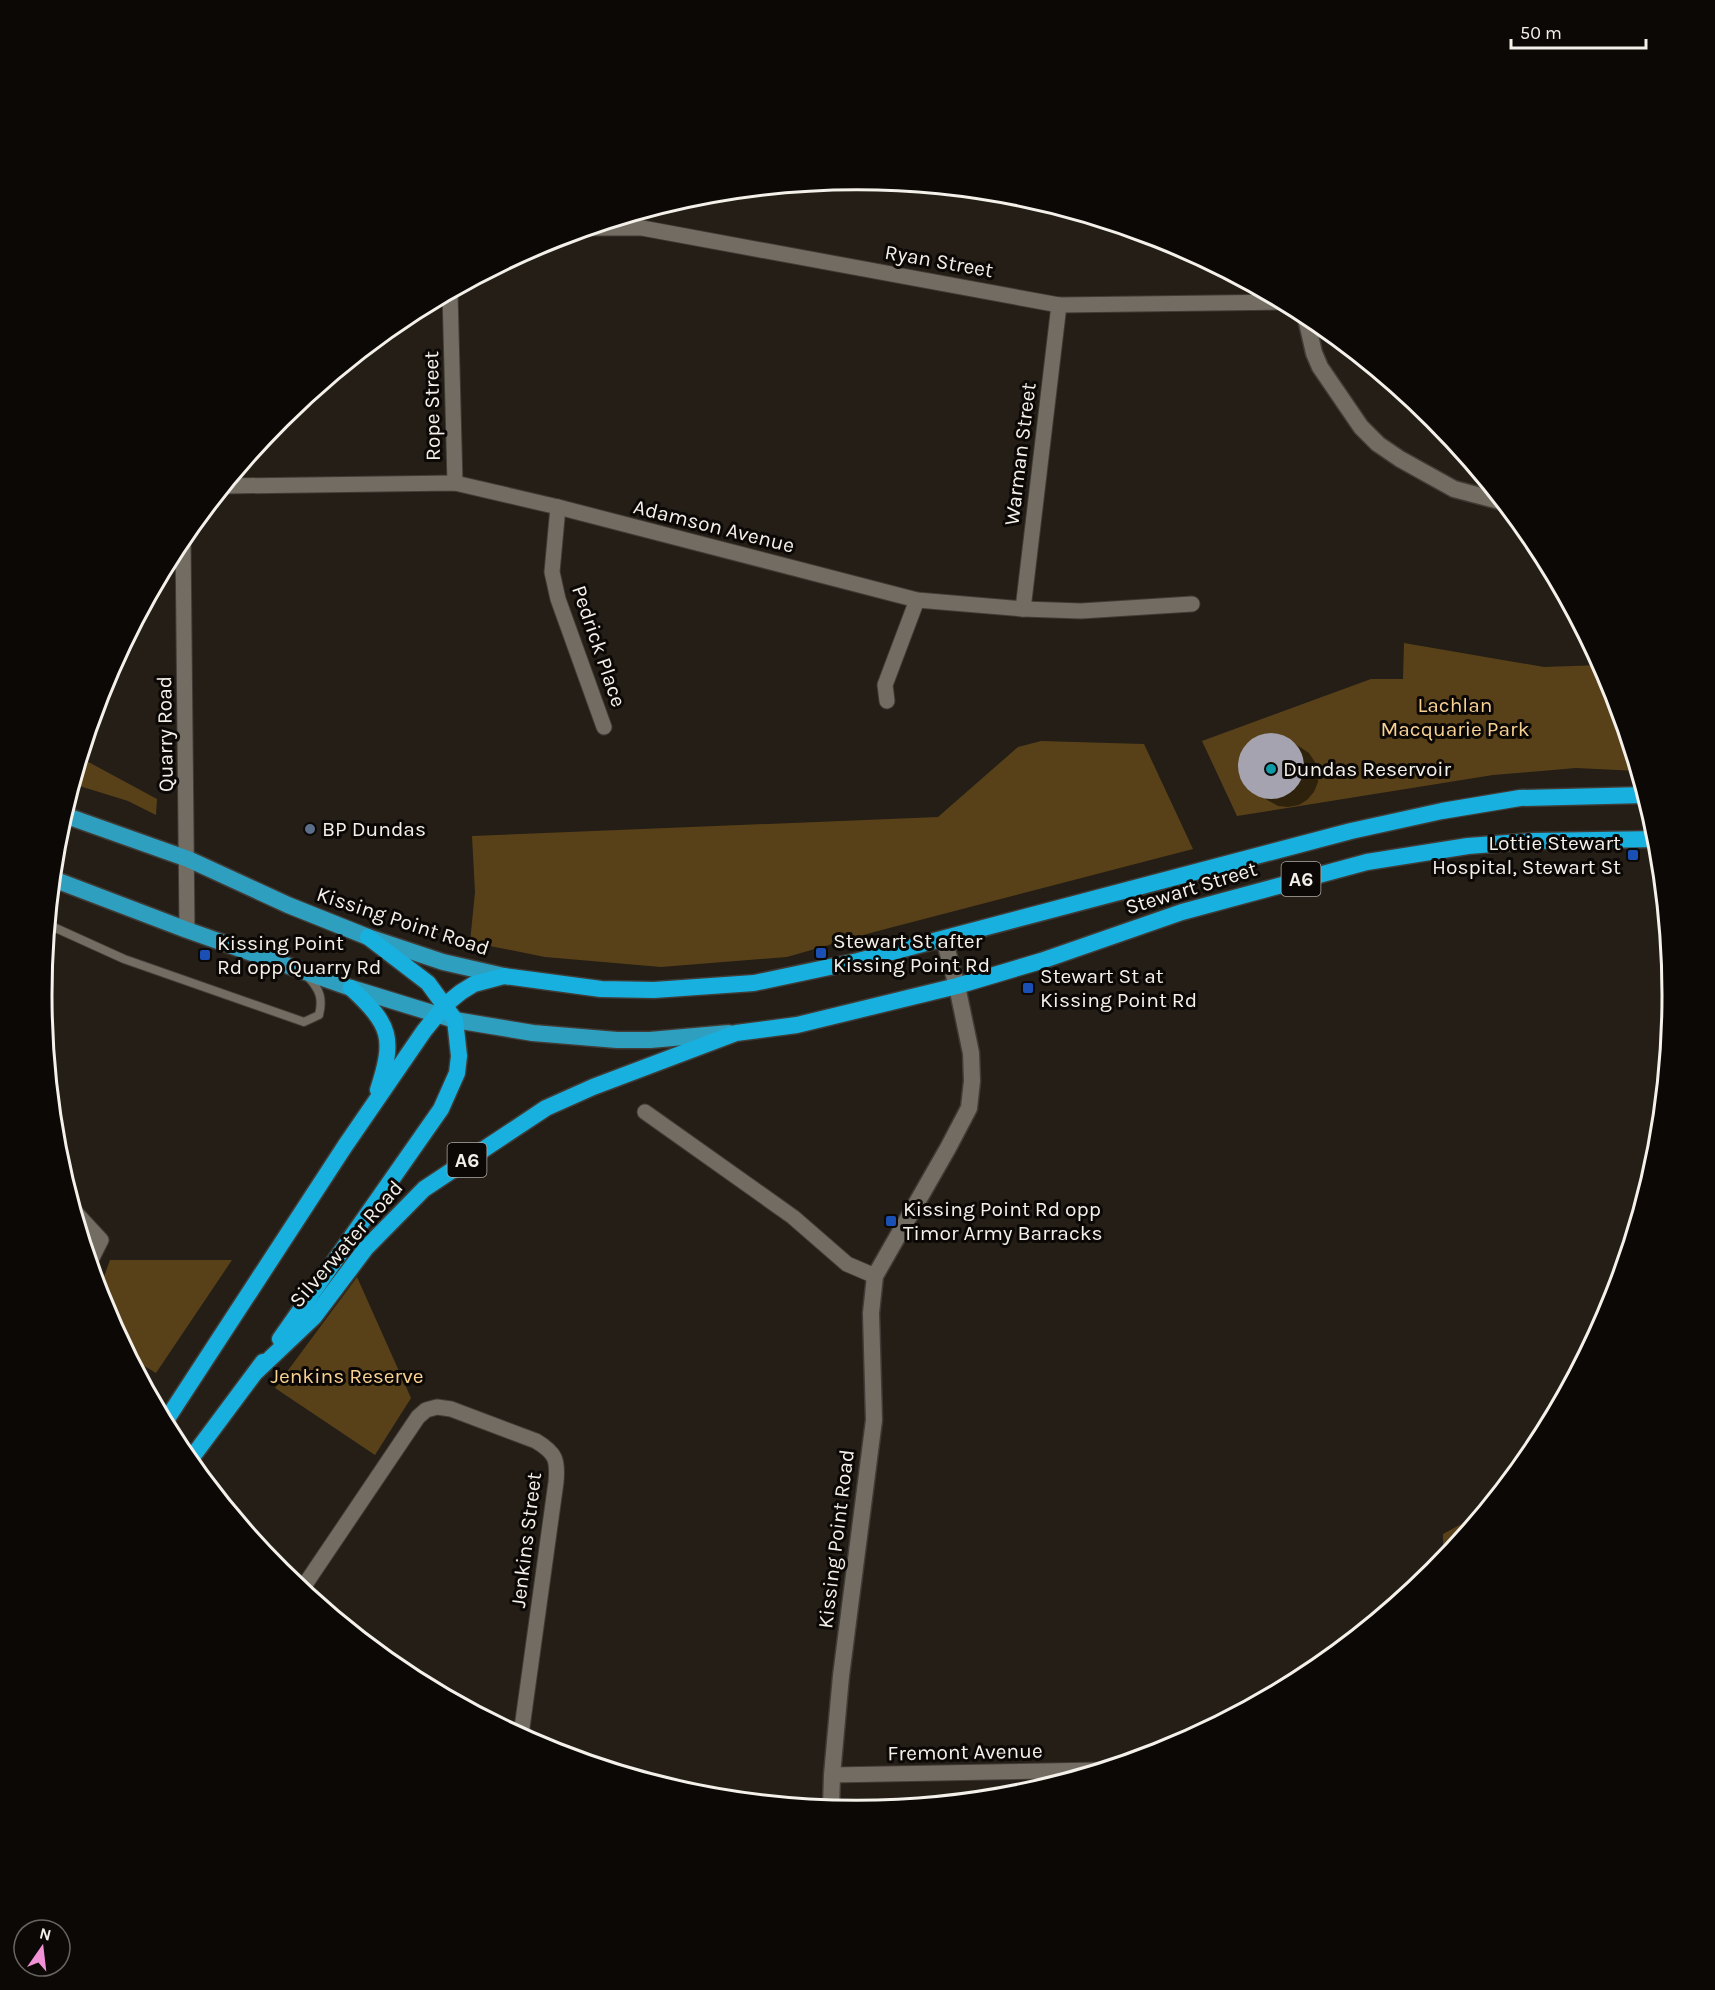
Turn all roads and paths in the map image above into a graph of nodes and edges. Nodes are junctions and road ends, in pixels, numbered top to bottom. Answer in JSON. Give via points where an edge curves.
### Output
{"nodes":[{"id":1,"x":615,"y":228,"type":"edge"},
{"id":2,"x":450,"y":301,"type":"edge"},
{"id":3,"x":1267,"y":302,"type":"edge"},
{"id":4,"x":1059,"y":305,"type":"junction"},
{"id":5,"x":1308,"y":328,"type":"edge"},
{"id":6,"x":455,"y":483,"type":"junction"},
{"id":7,"x":234,"y":486,"type":"edge"},
{"id":8,"x":1491,"y":499,"type":"edge"},
{"id":9,"x":558,"y":507,"type":"junction"},
{"id":10,"x":183,"y":555,"type":"edge"},
{"id":11,"x":917,"y":600,"type":"junction"},
{"id":12,"x":1192,"y":604,"type":"dead end"},
{"id":13,"x":1023,"y":609,"type":"junction"},
{"id":14,"x":887,"y":701,"type":"dead end"},
{"id":15,"x":604,"y":727,"type":"dead end"},
{"id":16,"x":1637,"y":795,"type":"edge"},
{"id":17,"x":73,"y":818,"type":"edge"},
{"id":18,"x":1647,"y":839,"type":"edge"},
{"id":19,"x":188,"y":859,"type":"junction"},
{"id":20,"x":60,"y":881,"type":"edge"},
{"id":21,"x":55,"y":928,"type":"edge"},
{"id":22,"x":187,"y":930,"type":"junction"},
{"id":23,"x":368,"y":938,"type":"junction"},
{"id":24,"x":944,"y":939,"type":"junction"},
{"id":25,"x":303,"y":971,"type":"junction"},
{"id":26,"x":504,"y":976,"type":"junction"},
{"id":27,"x":957,"y":986,"type":"junction"},
{"id":28,"x":351,"y":988,"type":"junction"},
{"id":29,"x":440,"y":1010,"type":"junction"},
{"id":30,"x":455,"y":1020,"type":"junction"},
{"id":31,"x":736,"y":1033,"type":"junction"},
{"id":32,"x":371,"y":1110,"type":"junction"},
{"id":33,"x":645,"y":1112,"type":"dead end"},
{"id":34,"x":86,"y":1224,"type":"edge"},
{"id":35,"x":95,"y":1253,"type":"edge"},
{"id":36,"x":875,"y":1276,"type":"junction"},
{"id":37,"x":256,"y":1371,"type":"junction"},
{"id":38,"x":170,"y":1414,"type":"edge"},
{"id":39,"x":196,"y":1452,"type":"edge"},
{"id":40,"x":307,"y":1582,"type":"edge"},
{"id":41,"x":521,"y":1726,"type":"edge"},
{"id":42,"x":1074,"y":1770,"type":"edge"},
{"id":43,"x":832,"y":1775,"type":"junction"},
{"id":44,"x":831,"y":1799,"type":"edge"}],
"edges":[{"from":1,"to":4,"type":"street","name":"Ryan Street","via":[[642,228]]},
{"from":2,"to":6,"type":"street","name":"Rope Street"},
{"from":3,"to":4,"type":"street","name":"Ryan Street"},
{"from":4,"to":13,"type":"street","name":"Warman Street"},
{"from":5,"to":8,"type":"street","via":[[1320,367],[1378,444],[1454,489]]},
{"from":6,"to":7,"type":"street","name":"Adamson Avenue"},
{"from":6,"to":9,"type":"street","name":"Adamson Avenue"},
{"from":9,"to":11,"type":"street","name":"Adamson Avenue"},
{"from":9,"to":15,"type":"street","name":"Pedrick Place","via":[[552,572]]},
{"from":10,"to":19,"type":"street","name":"Quarry Road"},
{"from":11,"to":13,"type":"street","name":"Adamson Avenue"},
{"from":11,"to":14,"type":"street","via":[[885,685]]},
{"from":12,"to":13,"type":"street","name":"Adamson Avenue","via":[[1081,611]]},
{"from":16,"to":24,"type":"highway","name":"Stewart Street","number":"A6","via":[[1520,798],[1442,811],[1351,831]]},
{"from":17,"to":19,"type":"main road","name":"Kissing Point Road"},
{"from":18,"to":27,"type":"highway","name":"Stewart Street","number":"A6","via":[[1468,846],[1367,862],[1182,912]]},
{"from":19,"to":22,"type":"street","name":"Quarry Road"},
{"from":19,"to":23,"type":"main road","name":"Kissing Point Road"},
{"from":20,"to":22,"type":"main road"},
{"from":21,"to":25,"type":"lane","via":[[124,959],[304,1022],[319,1015],[322,1003],[318,988]]},
{"from":22,"to":25,"type":"main road"},
{"from":23,"to":26,"type":"main road","name":"Kissing Point Road"},
{"from":23,"to":29,"type":"highway","number":"A6","via":[[428,983]]},
{"from":24,"to":26,"type":"highway","name":"Kissing Point Road","number":"A6","via":[[858,962],[754,983],[654,990],[601,989]]},
{"from":24,"to":27,"type":"street","name":"Kissing Point Road"},
{"from":25,"to":28,"type":"main road"},
{"from":26,"to":29,"type":"highway","name":"Silverwater Road","number":"A6","via":[[474,984]]},
{"from":27,"to":31,"type":"highway","number":"A6","via":[[797,1025]]},
{"from":27,"to":36,"type":"street","name":"Kissing Point Road","via":[[971,1053],[969,1108]]},
{"from":28,"to":29,"type":"main road"},
{"from":28,"to":32,"type":"highway","via":[[380,1018],[388,1046],[386,1066]]},
{"from":29,"to":30,"type":"highway","name":"Silverwater Road","number":"A6"},
{"from":29,"to":32,"type":"highway","name":"Silverwater Road","number":"A6"},
{"from":30,"to":31,"type":"main road","via":[[533,1033],[617,1040]]},
{"from":30,"to":37,"type":"highway","name":"Silverwater Road","number":"A6","via":[[457,1072],[441,1109]]},
{"from":31,"to":37,"type":"highway","name":"Silverwater Road","number":"A6","via":[[546,1108],[424,1189],[366,1248],[314,1317]]},
{"from":32,"to":38,"type":"highway","name":"Silverwater Road","number":"A6"},
{"from":33,"to":36,"type":"street","via":[[793,1217],[847,1264]]},
{"from":34,"to":35,"type":"street","via":[[101,1240]]},
{"from":36,"to":43,"type":"street","name":"Kissing Point Road","via":[[871,1313],[874,1420]]},
{"from":37,"to":39,"type":"highway","name":"Silverwater Road","number":"A6"},
{"from":40,"to":41,"type":"street","name":"Jenkins Street","via":[[426,1410],[451,1409],[547,1448],[557,1466],[556,1482]]},
{"from":42,"to":43,"type":"street","name":"Fremont Avenue"},
{"from":43,"to":44,"type":"street","name":"Kissing Point Road"}]}
